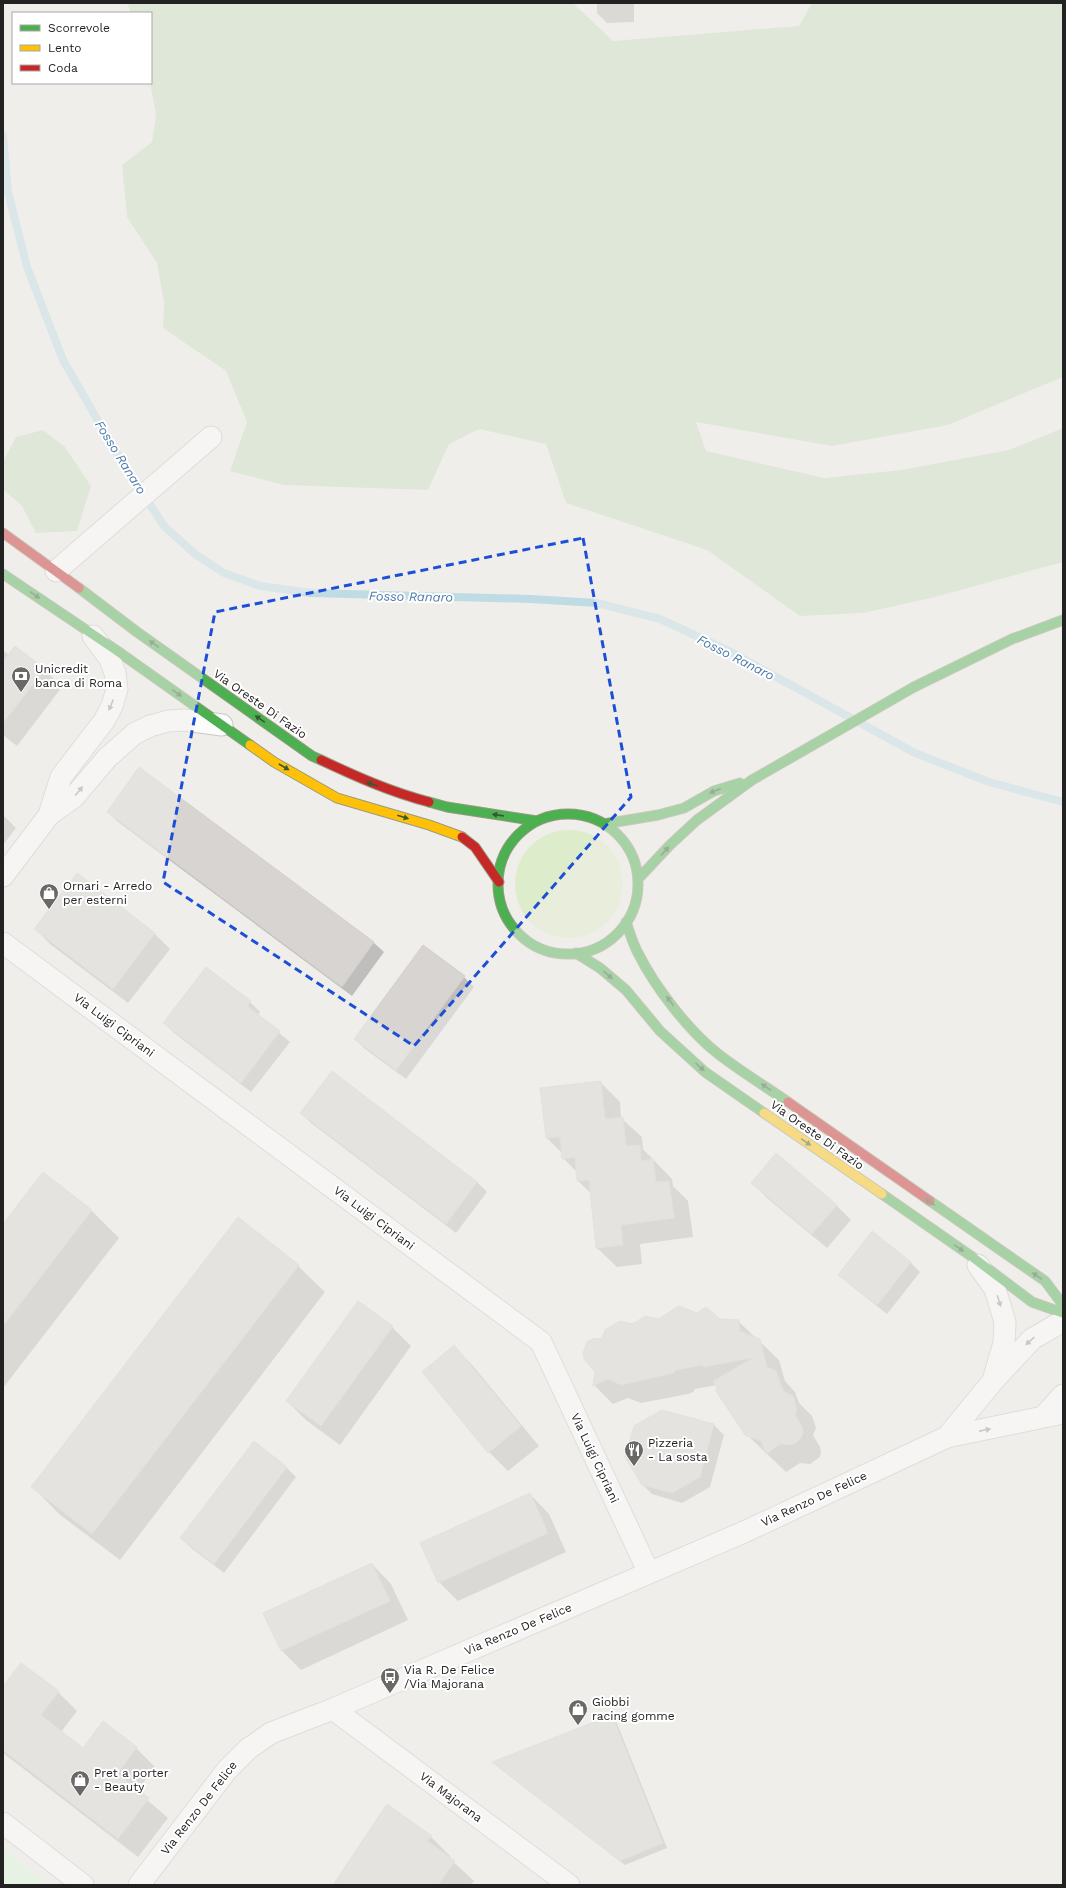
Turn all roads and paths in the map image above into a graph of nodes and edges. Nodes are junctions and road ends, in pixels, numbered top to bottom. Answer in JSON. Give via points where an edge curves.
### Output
{"nodes":[{"id":1,"x":212,"y":437,"type":"dead end"},
{"id":2,"x":3,"y":534,"type":"edge"},
{"id":3,"x":56,"y":571,"type":"junction"},
{"id":4,"x":3,"y":574,"type":"edge"},
{"id":5,"x":1063,"y":620,"type":"edge"},
{"id":6,"x":91,"y":632,"type":"junction"},
{"id":7,"x":222,"y":725,"type":"junction"},
{"id":8,"x":752,"y":780,"type":"junction"},
{"id":9,"x":49,"y":815,"type":"junction"},
{"id":10,"x":537,"y":821,"type":"junction"},
{"id":11,"x":604,"y":824,"type":"junction"},
{"id":12,"x":3,"y":876,"type":"edge"},
{"id":13,"x":638,"y":880,"type":"junction"},
{"id":14,"x":499,"y":882,"type":"junction"},
{"id":15,"x":626,"y":922,"type":"junction"},
{"id":16,"x":3,"y":943,"type":"edge"},
{"id":17,"x":576,"y":954,"type":"junction"},
{"id":18,"x":971,"y":1256,"type":"junction"},
{"id":19,"x":1063,"y":1305,"type":"edge"},
{"id":20,"x":1063,"y":1313,"type":"edge"},
{"id":21,"x":1063,"y":1321,"type":"edge"},
{"id":22,"x":993,"y":1382,"type":"junction"},
{"id":23,"x":1063,"y":1395,"type":"edge"},
{"id":24,"x":1053,"y":1415,"type":"edge"},
{"id":25,"x":947,"y":1438,"type":"junction"},
{"id":26,"x":649,"y":1573,"type":"junction"},
{"id":27,"x":333,"y":1709,"type":"junction"},
{"id":28,"x":3,"y":1823,"type":"edge"},
{"id":29,"x":83,"y":1885,"type":"edge"},
{"id":30,"x":139,"y":1885,"type":"edge"},
{"id":31,"x":569,"y":1885,"type":"edge"}],
"edges":[{"from":1,"to":3,"type":"street"},
{"from":2,"to":3,"type":"main road","name":"Via Oreste Di Fazio"},
{"from":10,"to":3,"type":"main road","name":"Via Oreste Di Fazio","one_way":true,"via":[[447,807],[403,795],[312,756]]},
{"from":4,"to":6,"type":"main road","one_way":true},
{"from":5,"to":8,"type":"main road","via":[[1012,639],[914,687]]},
{"from":6,"to":7,"type":"main road","one_way":true},
{"from":6,"to":9,"type":"street","one_way":true,"via":[[110,659],[117,689],[104,721],[61,777]]},
{"from":9,"to":7,"type":"street","one_way":true,"via":[[74,797],[107,758],[134,734],[168,721],[185,720]]},
{"from":7,"to":14,"type":"main road","one_way":true,"via":[[274,762],[337,798],[464,838],[475,847]]},
{"from":8,"to":11,"type":"main road","one_way":true,"via":[[714,791],[684,808]]},
{"from":13,"to":8,"type":"main road","one_way":true,"via":[[697,820]]},
{"from":9,"to":12,"type":"street"},
{"from":10,"to":11,"type":"main road","via":[[570,814],[588,817]]},
{"from":10,"to":14,"type":"main road","via":[[521,832],[509,847],[502,864]]},
{"from":11,"to":13,"type":"main road","via":[[624,842],[636,866]]},
{"from":13,"to":15,"type":"main road","via":[[631,916]]},
{"from":14,"to":17,"type":"main road","via":[[503,907],[519,933],[551,952]]},
{"from":15,"to":17,"type":"main road","via":[[620,931],[605,943]]},
{"from":19,"to":15,"type":"main road","name":"Via Oreste Di Fazio","one_way":true,"via":[[1045,1282],[717,1053],[687,1024],[649,972],[638,953]]},
{"from":16,"to":26,"type":"street","name":"Via Luigi Cipriani","via":[[541,1342]]},
{"from":17,"to":18,"type":"main road","name":"Via Oreste Di Fazio","one_way":true,"via":[[600,968],[626,990],[660,1030],[705,1072]]},
{"from":18,"to":20,"type":"main road","name":"Via Oreste Di Fazio","via":[[1032,1302]]},
{"from":18,"to":22,"type":"street","one_way":true,"via":[[995,1289],[1005,1322],[1004,1343]]},
{"from":21,"to":22,"type":"street","one_way":true,"via":[[1032,1339]]},
{"from":22,"to":25,"type":"street"},
{"from":23,"to":24,"type":"street"},
{"from":25,"to":24,"type":"street","one_way":true},
{"from":25,"to":26,"type":"street","name":"Via Renzo De Felice"},
{"from":26,"to":27,"type":"street","name":"Via Renzo De Felice"},
{"from":27,"to":30,"type":"street","name":"Via Renzo De Felice","via":[[271,1733],[248,1749],[227,1770]]},
{"from":27,"to":31,"type":"street","name":"Via Majorana"},
{"from":28,"to":29,"type":"street"}]}
